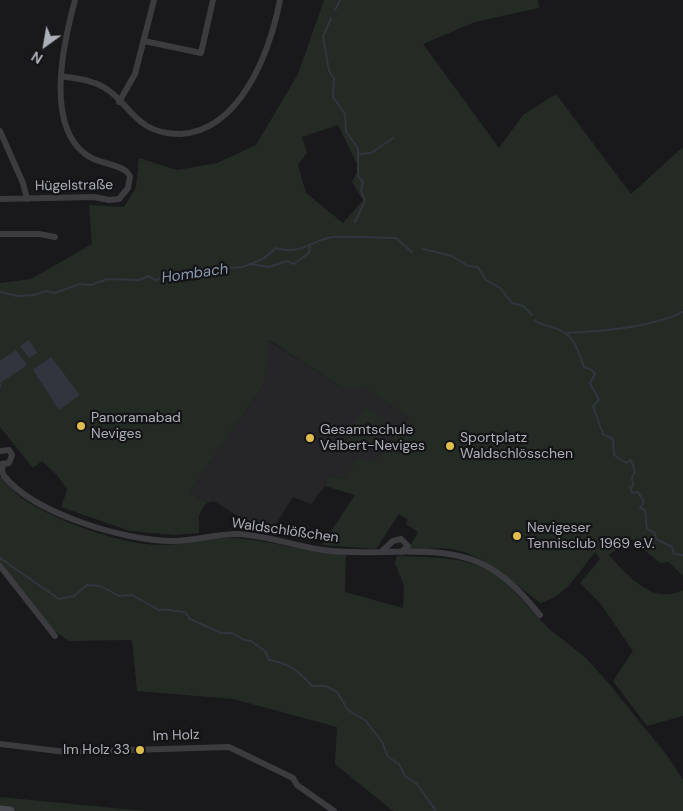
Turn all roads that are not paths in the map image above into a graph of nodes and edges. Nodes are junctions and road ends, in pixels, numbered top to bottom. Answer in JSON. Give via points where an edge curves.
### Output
{"nodes":[{"id":1,"x":75,"y":0,"type":"edge"},
{"id":2,"x":154,"y":0,"type":"edge"},
{"id":3,"x":212,"y":0,"type":"edge"},
{"id":4,"x":280,"y":0,"type":"edge"},
{"id":5,"x":144,"y":40,"type":"junction"},
{"id":6,"x":61,"y":76,"type":"junction"},
{"id":7,"x":119,"y":102,"type":"junction"},
{"id":8,"x":0,"y":131,"type":"edge"},
{"id":9,"x":0,"y":199,"type":"edge"},
{"id":10,"x":27,"y":199,"type":"junction"},
{"id":11,"x":0,"y":234,"type":"edge"},
{"id":12,"x":55,"y":237,"type":"dead end"},
{"id":13,"x":0,"y":451,"type":"edge"},
{"id":14,"x":1,"y":464,"type":"edge"},
{"id":15,"x":381,"y":552,"type":"junction"},
{"id":16,"x":400,"y":553,"type":"junction"},
{"id":17,"x":0,"y":566,"type":"edge"},
{"id":18,"x":540,"y":615,"type":"dead end"},
{"id":19,"x":55,"y":636,"type":"dead end"},
{"id":20,"x":0,"y":744,"type":"edge"},
{"id":21,"x":0,"y":810,"type":"edge"},
{"id":22,"x":10,"y":811,"type":"edge"},
{"id":23,"x":334,"y":811,"type":"edge"}],
"edges":[{"from":1,"to":6,"type":"street","name":"Hügelstraße","via":[[60,63]]},
{"from":2,"to":5,"type":"street"},
{"from":3,"to":5,"type":"street","via":[[201,53]]},
{"from":4,"to":7,"type":"street","via":[[253,78],[242,97],[217,123],[190,133],[161,132],[148,127]]},
{"from":5,"to":7,"type":"street","via":[[135,74]]},
{"from":6,"to":7,"type":"street","via":[[87,80],[108,90]]},
{"from":6,"to":10,"type":"street","name":"Hügelstraße","via":[[64,117],[73,142],[85,155],[126,171],[130,176],[128,188],[119,199]]},
{"from":8,"to":10,"type":"street"},
{"from":9,"to":10,"type":"street","name":"Hügelstraße"},
{"from":11,"to":12,"type":"street"},
{"from":13,"to":14,"type":"street","via":[[9,450],[12,455],[11,461]]},
{"from":14,"to":15,"type":"street","name":"Waldschlößchen","via":[[4,476],[29,499],[127,537],[189,541],[238,534],[324,550]]},
{"from":15,"to":16,"type":"street","name":"Waldschlößchen"},
{"from":15,"to":16,"type":"street","via":[[393,541],[401,540],[408,546]]},
{"from":16,"to":18,"type":"street","name":"Waldschlößchen","via":[[458,554],[483,565],[505,578]]},
{"from":17,"to":19,"type":"street"},
{"from":20,"to":23,"type":"street","name":"Im Holz","via":[[66,752],[229,747],[293,778],[297,785]]},
{"from":21,"to":22,"type":"main road"}]}
